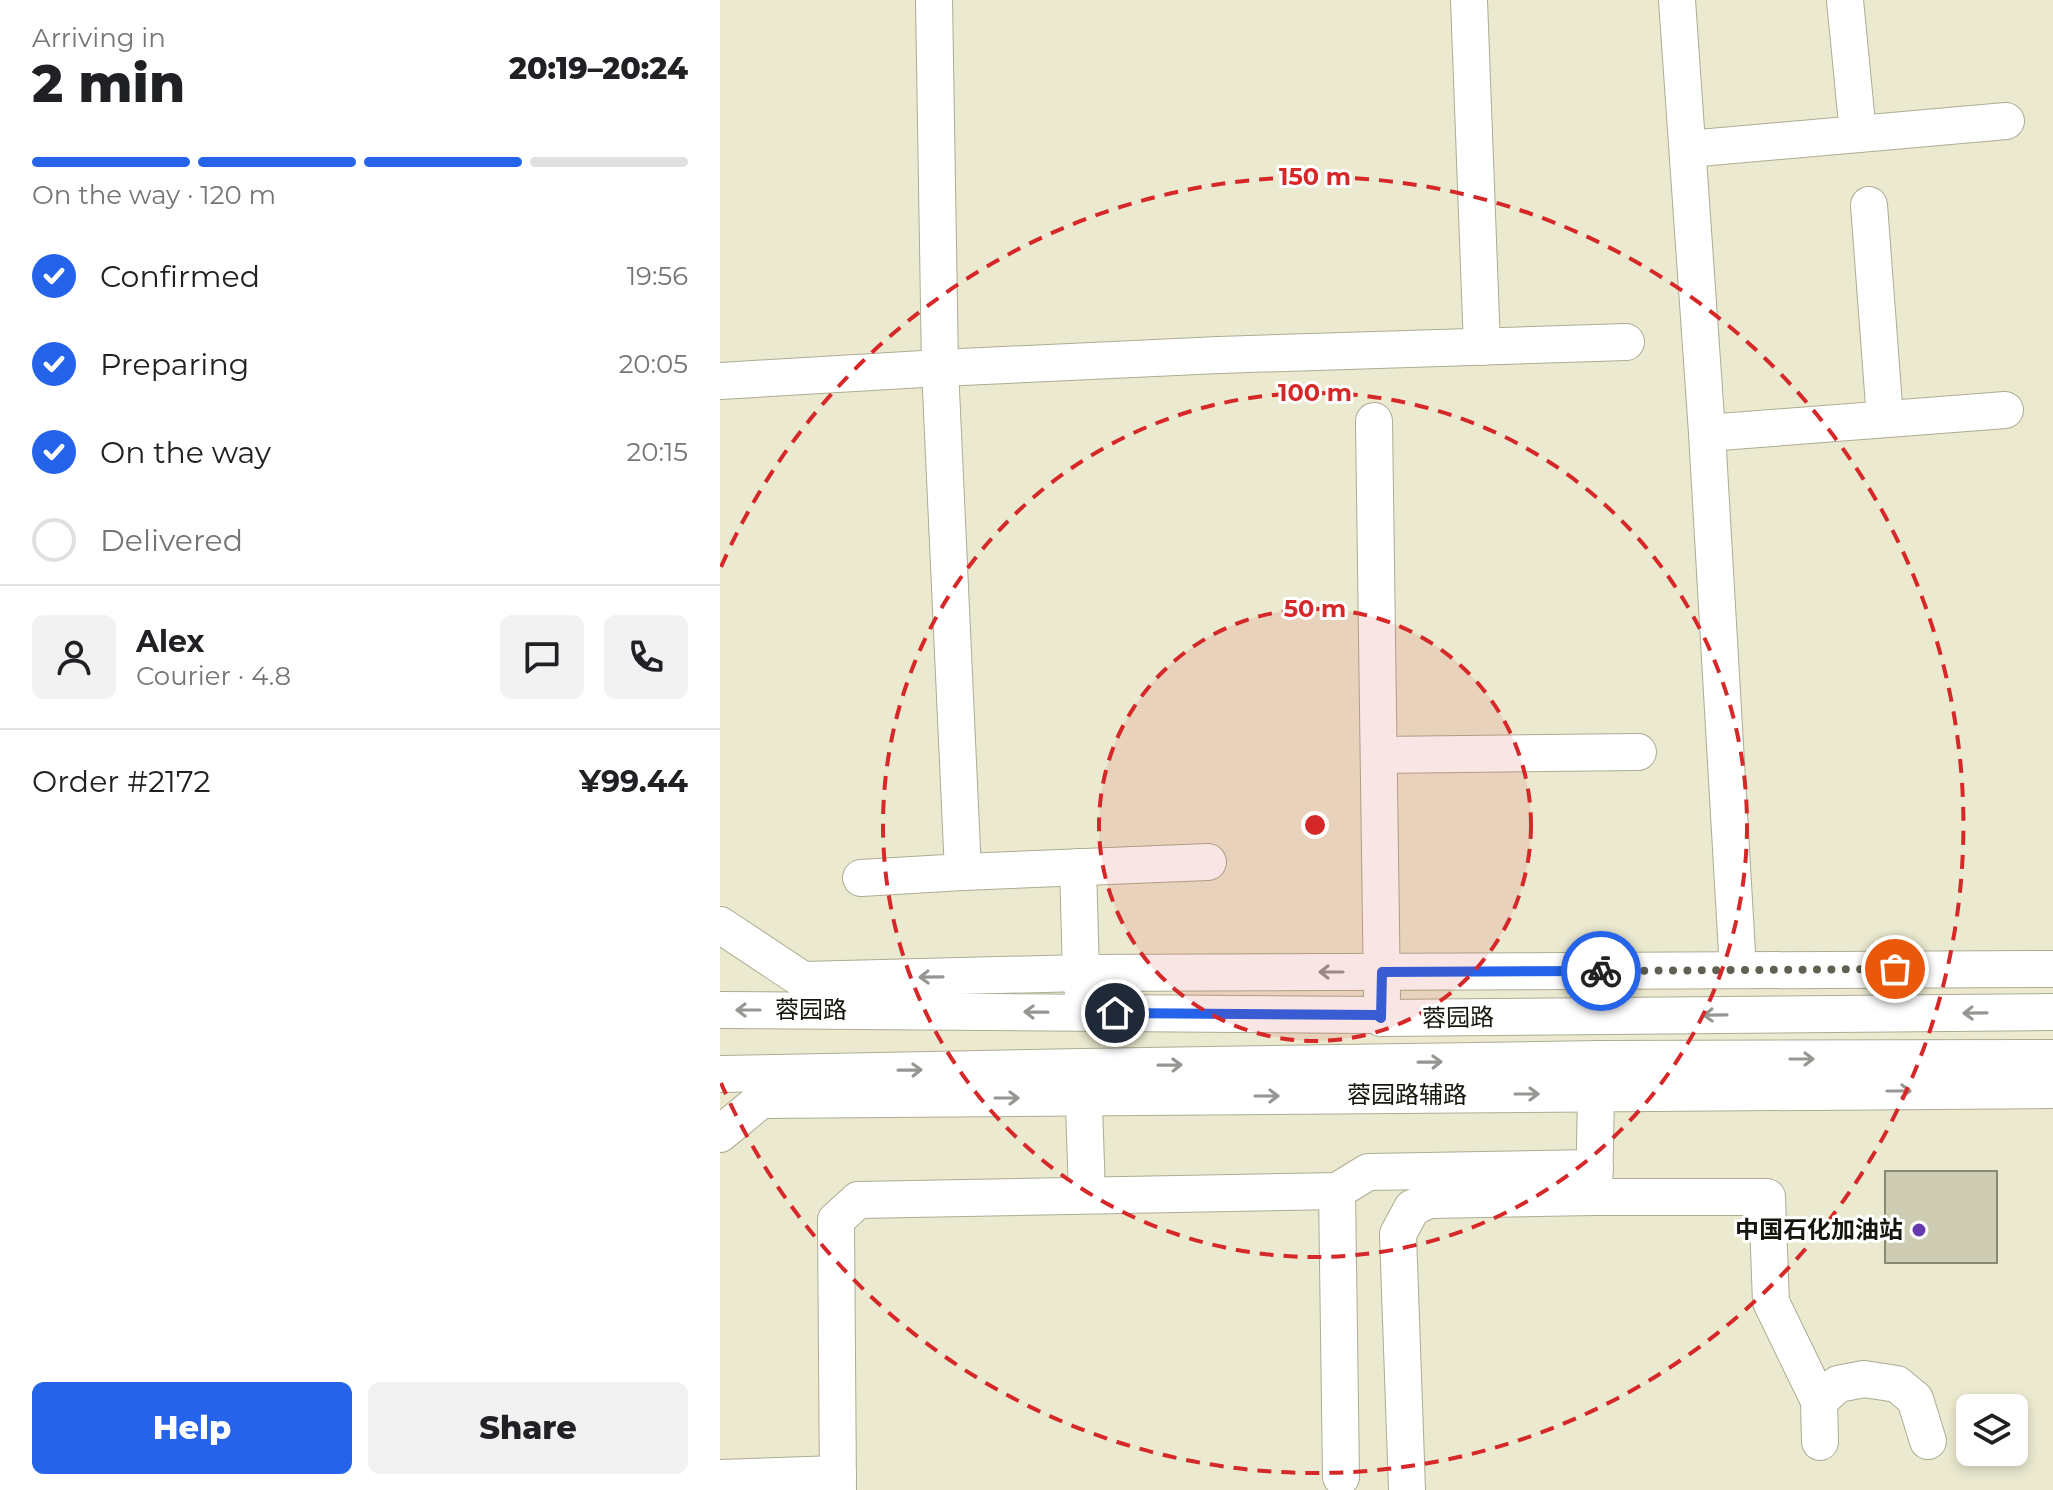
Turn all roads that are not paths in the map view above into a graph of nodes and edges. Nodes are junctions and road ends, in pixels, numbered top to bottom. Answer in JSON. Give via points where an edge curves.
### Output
{"nodes":[{"id":1,"x":934,"y":0,"type":"edge"},
{"id":2,"x":1469,"y":0,"type":"edge"},
{"id":3,"x":1677,"y":0,"type":"edge"},
{"id":4,"x":1845,"y":0,"type":"edge"},
{"id":5,"x":2006,"y":121,"type":"dead end"},
{"id":6,"x":1858,"y":134,"type":"junction"},
{"id":7,"x":1688,"y":149,"type":"junction"},
{"id":8,"x":1869,"y":205,"type":"dead end"},
{"id":9,"x":1626,"y":342,"type":"dead end"},
{"id":10,"x":1482,"y":347,"type":"junction"},
{"id":11,"x":940,"y":368,"type":"junction"},
{"id":12,"x":720,"y":381,"type":"edge"},
{"id":13,"x":2005,"y":410,"type":"dead end"},
{"id":14,"x":1885,"y":419,"type":"junction"},
{"id":15,"x":1374,"y":421,"type":"dead end"},
{"id":16,"x":1707,"y":433,"type":"junction"},
{"id":17,"x":1638,"y":752,"type":"dead end"},
{"id":18,"x":1379,"y":755,"type":"junction"},
{"id":19,"x":1208,"y":862,"type":"dead end"},
{"id":20,"x":1078,"y":867,"type":"junction"},
{"id":21,"x":963,"y":872,"type":"junction"},
{"id":22,"x":861,"y":878,"type":"dead end"},
{"id":23,"x":720,"y":925,"type":"edge"},
{"id":24,"x":2053,"y":969,"type":"edge"},
{"id":25,"x":1738,"y":970,"type":"junction"},
{"id":26,"x":1382,"y":972,"type":"junction"},
{"id":27,"x":1081,"y":973,"type":"junction"},
{"id":28,"x":803,"y":980,"type":"junction"},
{"id":29,"x":720,"y":1010,"type":"edge"},
{"id":30,"x":883,"y":1011,"type":"junction"},
{"id":31,"x":2053,"y":1012,"type":"edge"},
{"id":32,"x":1085,"y":1013,"type":"junction"},
{"id":33,"x":1381,"y":1018,"type":"junction"},
{"id":34,"x":2053,"y":1058,"type":"edge"},
{"id":35,"x":871,"y":1071,"type":"junction"},
{"id":36,"x":720,"y":1074,"type":"edge"},
{"id":37,"x":1598,"y":1077,"type":"junction"},
{"id":38,"x":1083,"y":1082,"type":"junction"},
{"id":39,"x":2053,"y":1090,"type":"edge"},
{"id":40,"x":761,"y":1100,"type":"junction"},
{"id":41,"x":720,"y":1134,"type":"edge"},
{"id":42,"x":1595,"y":1182,"type":"junction"},
{"id":43,"x":1337,"y":1191,"type":"junction"},
{"id":44,"x":1087,"y":1194,"type":"junction"},
{"id":45,"x":1819,"y":1401,"type":"junction"},
{"id":46,"x":1928,"y":1441,"type":"dead end"},
{"id":47,"x":1820,"y":1442,"type":"dead end"},
{"id":48,"x":1341,"y":1477,"type":"dead end"},
{"id":49,"x":720,"y":1478,"type":"edge"},
{"id":50,"x":838,"y":1482,"type":"edge"},
{"id":51,"x":1407,"y":1490,"type":"edge"}],
"edges":[{"from":1,"to":11,"type":"street"},
{"from":2,"to":10,"type":"street"},
{"from":3,"to":7,"type":"street"},
{"from":4,"to":6,"type":"street"},
{"from":5,"to":6,"type":"street"},
{"from":6,"to":7,"type":"street"},
{"from":7,"to":16,"type":"street"},
{"from":8,"to":14,"type":"street"},
{"from":9,"to":10,"type":"street"},
{"from":10,"to":11,"type":"street"},
{"from":11,"to":12,"type":"street"},
{"from":11,"to":21,"type":"street"},
{"from":13,"to":14,"type":"street"},
{"from":14,"to":16,"type":"street"},
{"from":15,"to":18,"type":"street"},
{"from":16,"to":25,"type":"street"},
{"from":17,"to":18,"type":"street"},
{"from":18,"to":26,"type":"street"},
{"from":19,"to":20,"type":"street"},
{"from":20,"to":21,"type":"street"},
{"from":20,"to":27,"type":"street"},
{"from":21,"to":22,"type":"street"},
{"from":23,"to":28,"type":"street"},
{"from":24,"to":25,"type":"street"},
{"from":25,"to":26,"type":"street"},
{"from":26,"to":27,"type":"street","one_way":true},
{"from":26,"to":33,"type":"street"},
{"from":27,"to":28,"type":"street","one_way":true},
{"from":27,"to":32,"type":"street"},
{"from":28,"to":30,"type":"street"},
{"from":30,"to":29,"type":"street","name":"蓉园路","one_way":true},
{"from":32,"to":30,"type":"street","name":"蓉园路","one_way":true},
{"from":31,"to":33,"type":"street","name":"蓉园路","one_way":true},
{"from":32,"to":33,"type":"street","name":"蓉园路"},
{"from":37,"to":34,"type":"street","name":"蓉园路","one_way":true},
{"from":35,"to":36,"type":"street","name":"蓉园路"},
{"from":35,"to":38,"type":"street","name":"蓉园路","one_way":true},
{"from":35,"to":40,"type":"street"},
{"from":38,"to":37,"type":"street","name":"蓉园路","one_way":true},
{"from":37,"to":39,"type":"street","one_way":true},
{"from":37,"to":42,"type":"street"},
{"from":40,"to":38,"type":"street","one_way":true},
{"from":38,"to":44,"type":"street"},
{"from":40,"to":41,"type":"street"},
{"from":42,"to":43,"type":"street","via":[[1368,1172]]},
{"from":42,"to":45,"type":"street","via":[[1767,1197],[1771,1302]]},
{"from":42,"to":51,"type":"street","via":[[1429,1200],[1412,1208],[1398,1234]]},
{"from":43,"to":44,"type":"street"},
{"from":43,"to":48,"type":"street"},
{"from":44,"to":50,"type":"street","via":[[858,1200],[836,1220]]},
{"from":45,"to":46,"type":"street","via":[[1838,1384],[1864,1379],[1897,1384],[1915,1399]]},
{"from":45,"to":47,"type":"street"},
{"from":49,"to":50,"type":"street"}]}
